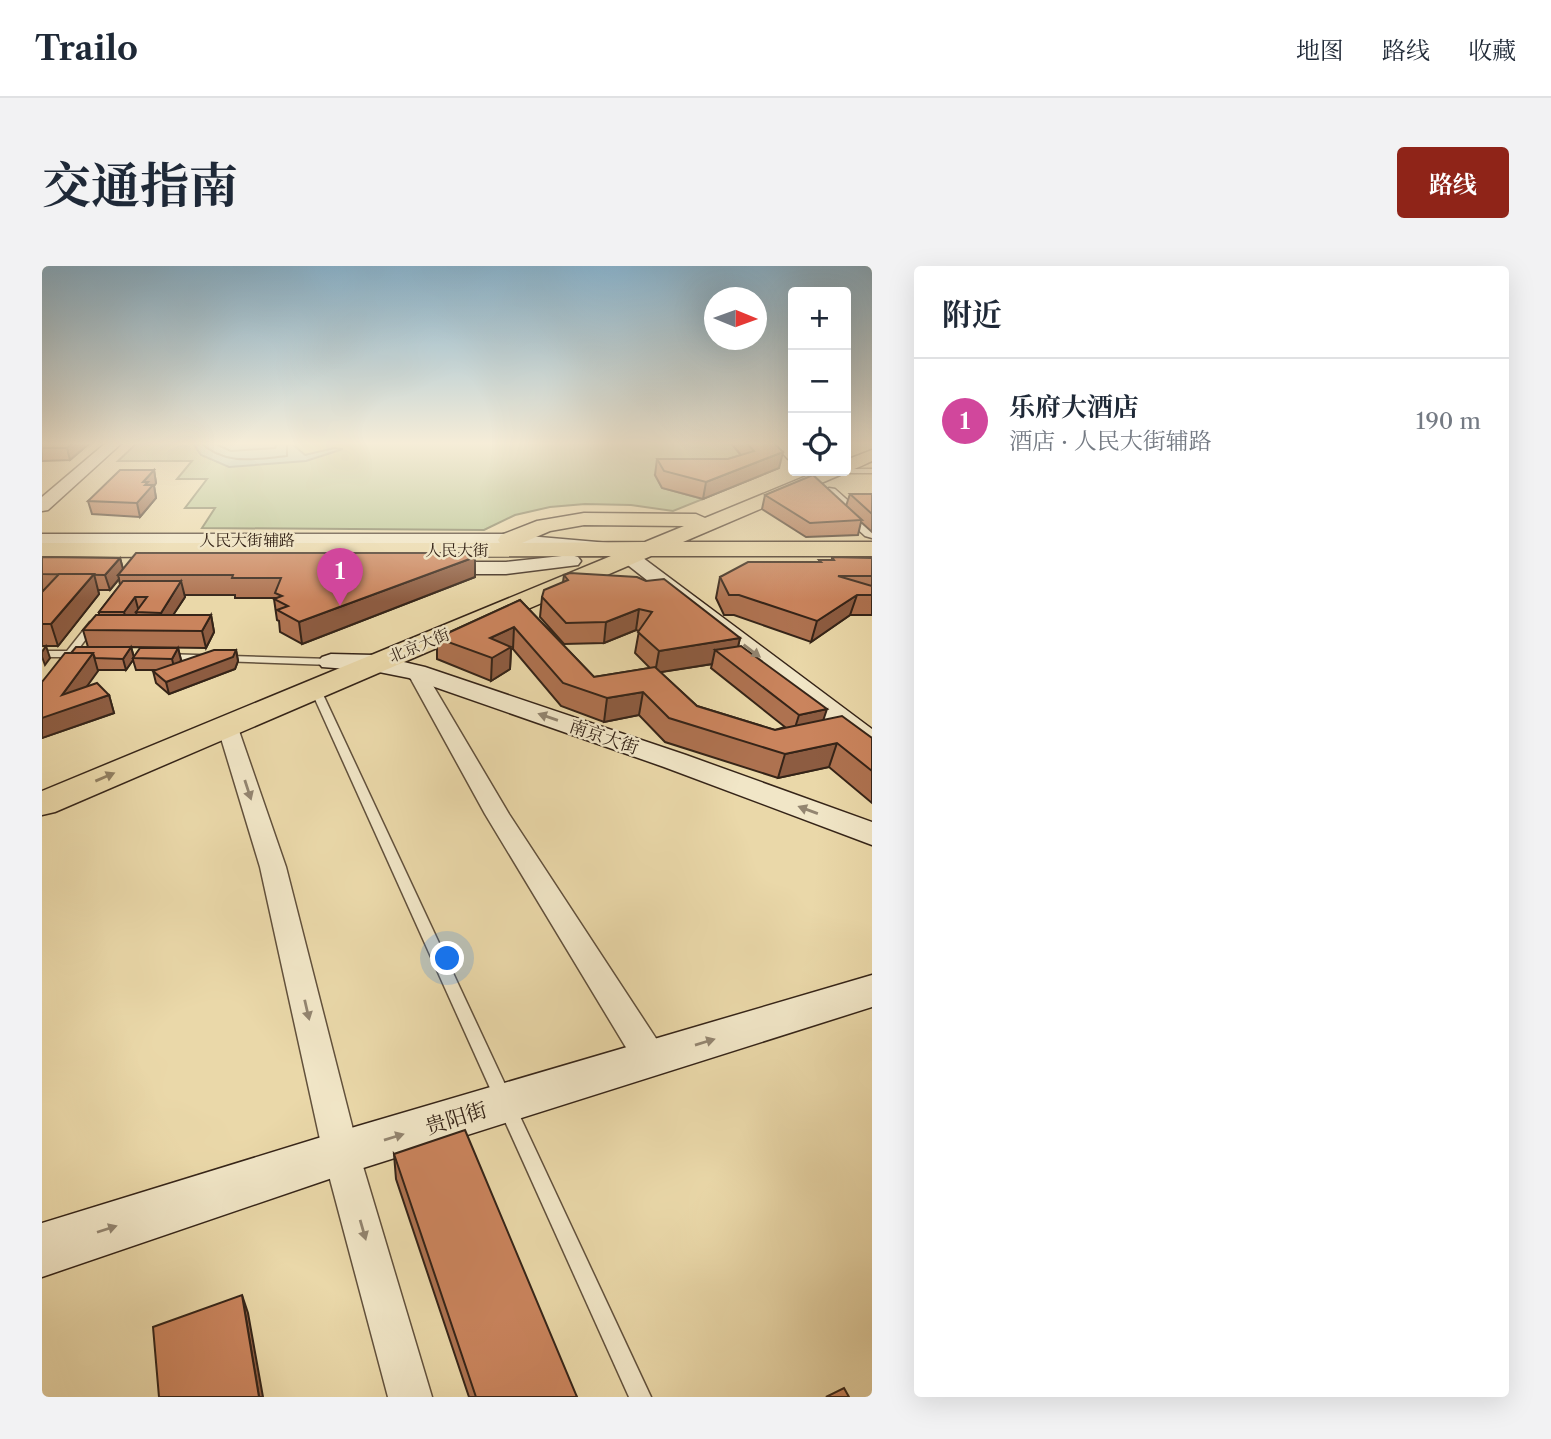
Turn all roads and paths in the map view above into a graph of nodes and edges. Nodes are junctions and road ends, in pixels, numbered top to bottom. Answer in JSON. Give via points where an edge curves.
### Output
{"nodes":[{"id":1,"x":761,"y":495,"type":"edge"},
{"id":2,"x":838,"y":495,"type":"edge"},
{"id":3,"x":701,"y":522,"type":"junction"},
{"id":4,"x":872,"y":533,"type":"edge"},
{"id":5,"x":42,"y":540,"type":"edge"},
{"id":6,"x":505,"y":540,"type":"junction"},
{"id":7,"x":755,"y":549,"type":"junction"},
{"id":8,"x":872,"y":549,"type":"edge"},
{"id":9,"x":42,"y":550,"type":"edge"},
{"id":10,"x":624,"y":553,"type":"junction"},
{"id":11,"x":42,"y":557,"type":"edge"},
{"id":12,"x":872,"y":558,"type":"edge"},
{"id":13,"x":42,"y":568,"type":"edge"},
{"id":14,"x":103,"y":611,"type":"edge"},
{"id":15,"x":42,"y":654,"type":"edge"},
{"id":16,"x":70,"y":654,"type":"junction"},
{"id":17,"x":84,"y":655,"type":"edge"},
{"id":18,"x":152,"y":657,"type":"edge"},
{"id":19,"x":331,"y":662,"type":"junction"},
{"id":20,"x":374,"y":663,"type":"junction"},
{"id":21,"x":63,"y":664,"type":"edge"},
{"id":22,"x":416,"y":671,"type":"junction"},
{"id":23,"x":314,"y":688,"type":"junction"},
{"id":24,"x":227,"y":725,"type":"junction"},
{"id":25,"x":872,"y":743,"type":"edge"},
{"id":26,"x":42,"y":780,"type":"edge"},
{"id":27,"x":42,"y":804,"type":"edge"},
{"id":28,"x":872,"y":834,"type":"edge"},
{"id":29,"x":872,"y":992,"type":"edge"},
{"id":30,"x":651,"y":1059,"type":"junction"},
{"id":31,"x":506,"y":1103,"type":"junction"},
{"id":32,"x":341,"y":1153,"type":"junction"},
{"id":33,"x":42,"y":1250,"type":"edge"},
{"id":34,"x":410,"y":1397,"type":"edge"},
{"id":35,"x":640,"y":1397,"type":"edge"}],
"edges":[{"from":1,"to":3,"type":"main road","name":"北京大街"},
{"from":2,"to":4,"type":"main road"},
{"from":3,"to":6,"type":"main road","via":[[584,519]]},
{"from":3,"to":7,"type":"main road","via":[[727,541]]},
{"from":3,"to":10,"type":"main road","name":"北京大街"},
{"from":5,"to":6,"type":"main road","name":"人民大街辅路"},
{"from":6,"to":10,"type":"main road","name":"人民大街辅路"},
{"from":7,"to":8,"type":"main road","name":"人民大街"},
{"from":7,"to":10,"type":"main road","name":"人民大街"},
{"from":9,"to":10,"type":"main road","name":"人民大街"},
{"from":10,"to":11,"type":"main road","name":"人民大街"},
{"from":10,"to":12,"type":"main road","name":"人民大街"},
{"from":10,"to":13,"type":"main road","name":"人民大街辅路","via":[[506,568]]},
{"from":10,"to":19,"type":"main road","name":"北京大街"},
{"from":10,"to":20,"type":"main road","name":"北京大街"},
{"from":10,"to":25,"type":"main road","one_way":true},
{"from":14,"to":16,"type":"lane"},
{"from":15,"to":16,"type":"lane"},
{"from":16,"to":17,"type":"lane"},
{"from":16,"to":21,"type":"lane"},
{"from":18,"to":19,"type":"lane"},
{"from":19,"to":20,"type":"main road","name":"南京大街"},
{"from":19,"to":26,"type":"main road","name":"北京大街"},
{"from":20,"to":22,"type":"main road","name":"南京大街"},
{"from":20,"to":23,"type":"main road","name":"北京大街"},
{"from":28,"to":22,"type":"main road","name":"南京大街","one_way":true},
{"from":22,"to":30,"type":"street","via":[[497,814]]},
{"from":23,"to":24,"type":"main road","name":"北京大街"},
{"from":23,"to":31,"type":"lane"},
{"from":27,"to":24,"type":"main road","name":"北京大街","one_way":true},
{"from":24,"to":32,"type":"street","one_way":true,"via":[[273,867]]},
{"from":30,"to":29,"type":"main road","name":"贵阳街","one_way":true},
{"from":30,"to":31,"type":"main road","name":"贵阳街"},
{"from":32,"to":31,"type":"main road","name":"贵阳街","one_way":true},
{"from":31,"to":35,"type":"lane"},
{"from":33,"to":32,"type":"main road","name":"贵阳街","one_way":true},
{"from":32,"to":34,"type":"street","one_way":true}]}
